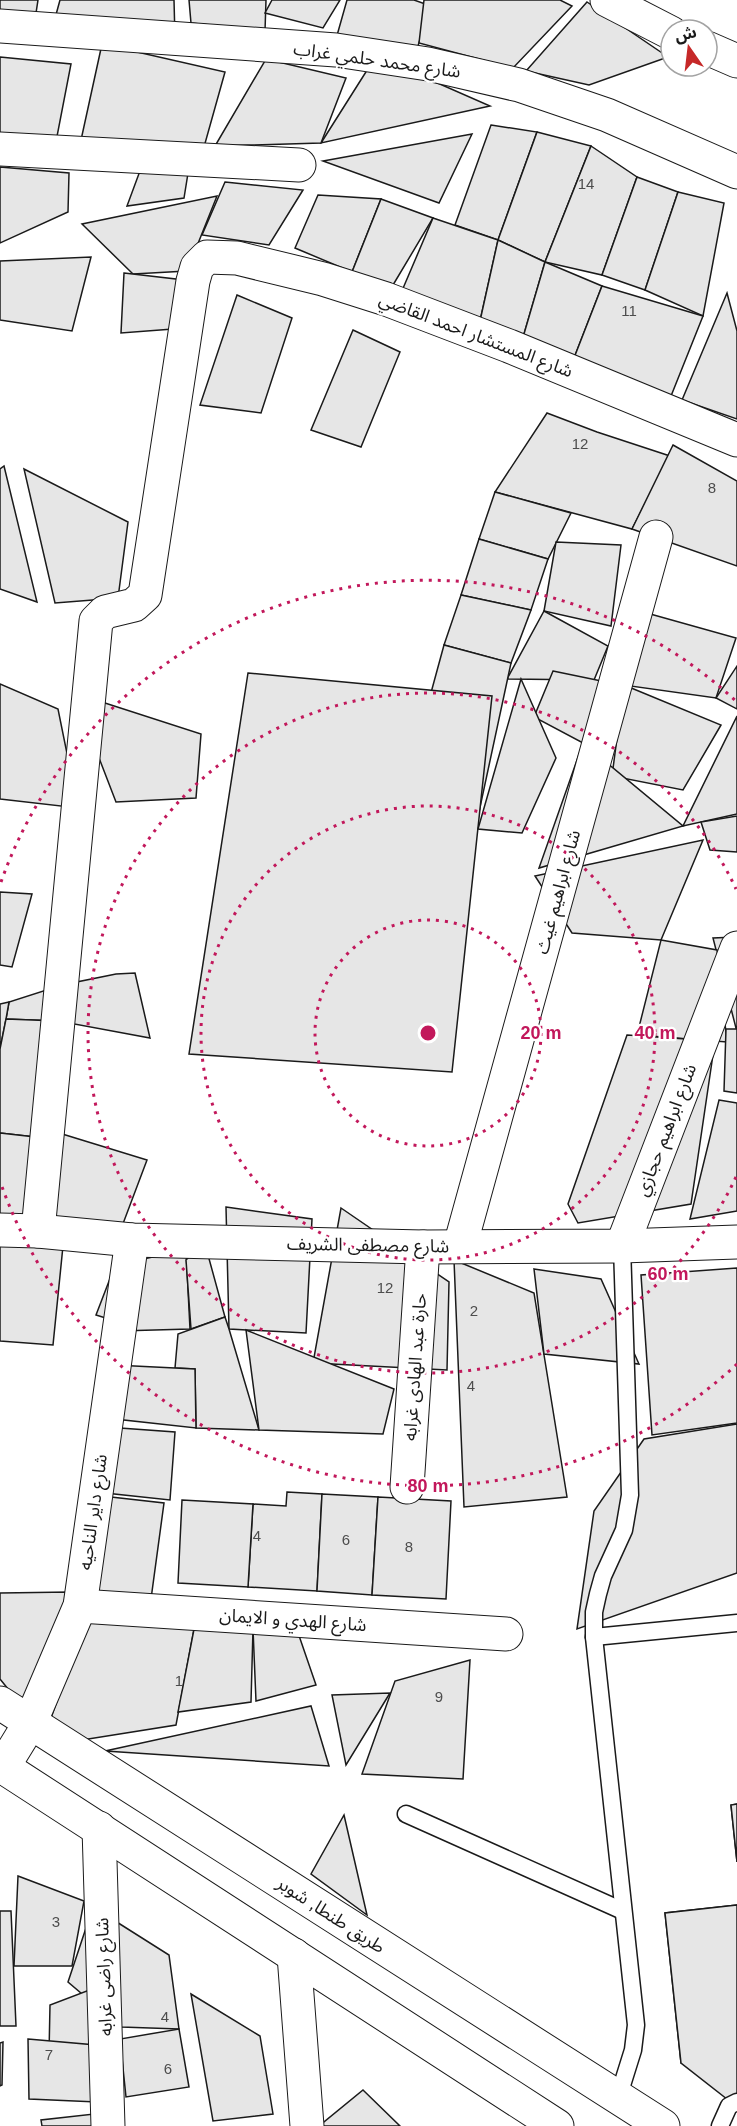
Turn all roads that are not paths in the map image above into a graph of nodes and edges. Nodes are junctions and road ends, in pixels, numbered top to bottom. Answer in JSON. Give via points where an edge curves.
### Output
{"nodes":[{"id":1,"x":607,"y":0,"type":"edge"},
{"id":2,"x":0,"y":26,"type":"edge"},
{"id":3,"x":659,"y":27,"type":"edge"},
{"id":4,"x":719,"y":53,"type":"edge"},
{"id":5,"x":737,"y":61,"type":"edge"},
{"id":6,"x":0,"y":148,"type":"edge"},
{"id":7,"x":299,"y":165,"type":"dead end"},
{"id":8,"x":737,"y":172,"type":"edge"},
{"id":9,"x":737,"y":440,"type":"edge"},
{"id":10,"x":656,"y":537,"type":"dead end"},
{"id":11,"x":737,"y":948,"type":"edge"},
{"id":12,"x":0,"y":1230,"type":"edge"},
{"id":13,"x":38,"y":1231,"type":"junction"},
{"id":14,"x":132,"y":1240,"type":"junction"},
{"id":15,"x":737,"y":1242,"type":"edge"},
{"id":16,"x":460,"y":1246,"type":"junction"},
{"id":17,"x":622,"y":1246,"type":"junction"},
{"id":18,"x":423,"y":1247,"type":"junction"},
{"id":19,"x":407,"y":1487,"type":"dead end"},
{"id":20,"x":80,"y":1606,"type":"junction"},
{"id":21,"x":737,"y":1623,"type":"edge"},
{"id":22,"x":506,"y":1634,"type":"dead end"},
{"id":23,"x":594,"y":1638,"type":"junction"},
{"id":24,"x":0,"y":1703,"type":"edge"},
{"id":25,"x":30,"y":1722,"type":"junction"},
{"id":26,"x":2,"y":1766,"type":"edge"},
{"id":27,"x":406,"y":1814,"type":"dead end"},
{"id":28,"x":99,"y":1828,"type":"junction"},
{"id":29,"x":624,"y":1911,"type":"junction"},
{"id":30,"x":294,"y":1954,"type":"junction"},
{"id":31,"x":618,"y":2098,"type":"junction"},
{"id":32,"x":737,"y":2102,"type":"edge"},
{"id":33,"x":108,"y":2126,"type":"edge"},
{"id":34,"x":307,"y":2126,"type":"edge"},
{"id":35,"x":557,"y":2126,"type":"edge"},
{"id":36,"x":663,"y":2126,"type":"edge"},
{"id":37,"x":720,"y":2126,"type":"edge"}],
"edges":[{"from":1,"to":3,"type":"street"},
{"from":2,"to":8,"type":"street","name":"شارع محمد حلمي غراب","via":[[336,50],[428,64],[519,85],[607,115]]},
{"from":4,"to":5,"type":"street"},
{"from":6,"to":7,"type":"street"},
{"from":9,"to":13,"type":"street","name":"شارع المستشار احمد القاضي","via":[[386,299],[237,258],[207,257],[197,267],[145,595],[134,605],[105,612],[96,621]]},
{"from":10,"to":16,"type":"street","name":"شارع ابراهيم غيث"},
{"from":11,"to":17,"type":"street","name":"شارع ابراهيم حجازي"},
{"from":12,"to":13,"type":"street","name":"شارع مصطفى الشريف"},
{"from":13,"to":14,"type":"street","name":"شارع مصطفى الشريف"},
{"from":14,"to":18,"type":"street","name":"شارع مصطفى الشريف"},
{"from":14,"to":20,"type":"street","name":"شارع داير الناحيه"},
{"from":15,"to":17,"type":"street","name":"شارع مصطفى الشريف"},
{"from":16,"to":17,"type":"street","name":"شارع مصطفى الشريف"},
{"from":16,"to":18,"type":"street","name":"شارع مصطفى الشريف"},
{"from":17,"to":23,"type":"lane","via":[[630,1495],[624,1530],[598,1594]]},
{"from":18,"to":19,"type":"street","name":"حارة عبد الهادى غرابه"},
{"from":20,"to":22,"type":"street","name":"شارع الهدي و الايمان"},
{"from":20,"to":25,"type":"street","name":"شارع داير الناحيه"},
{"from":21,"to":23,"type":"lane"},
{"from":23,"to":29,"type":"lane"},
{"from":24,"to":25,"type":"street","name":"طريق طنطا, شوبر"},
{"from":25,"to":26,"type":"street","name":"شارع داير الناحيه"},
{"from":25,"to":31,"type":"street","name":"طريق طنطا, شوبر"},
{"from":26,"to":28,"type":"street"},
{"from":27,"to":29,"type":"lane"},
{"from":28,"to":30,"type":"street"},
{"from":28,"to":33,"type":"street","name":"شارع راضى غرابه"},
{"from":29,"to":31,"type":"lane","via":[[636,2025],[633,2050]]},
{"from":30,"to":34,"type":"street"},
{"from":30,"to":35,"type":"street"},
{"from":31,"to":36,"type":"street","name":"طريق طنطا, شوبر"},
{"from":32,"to":37,"type":"lane","via":[[729,2106]]}]}
